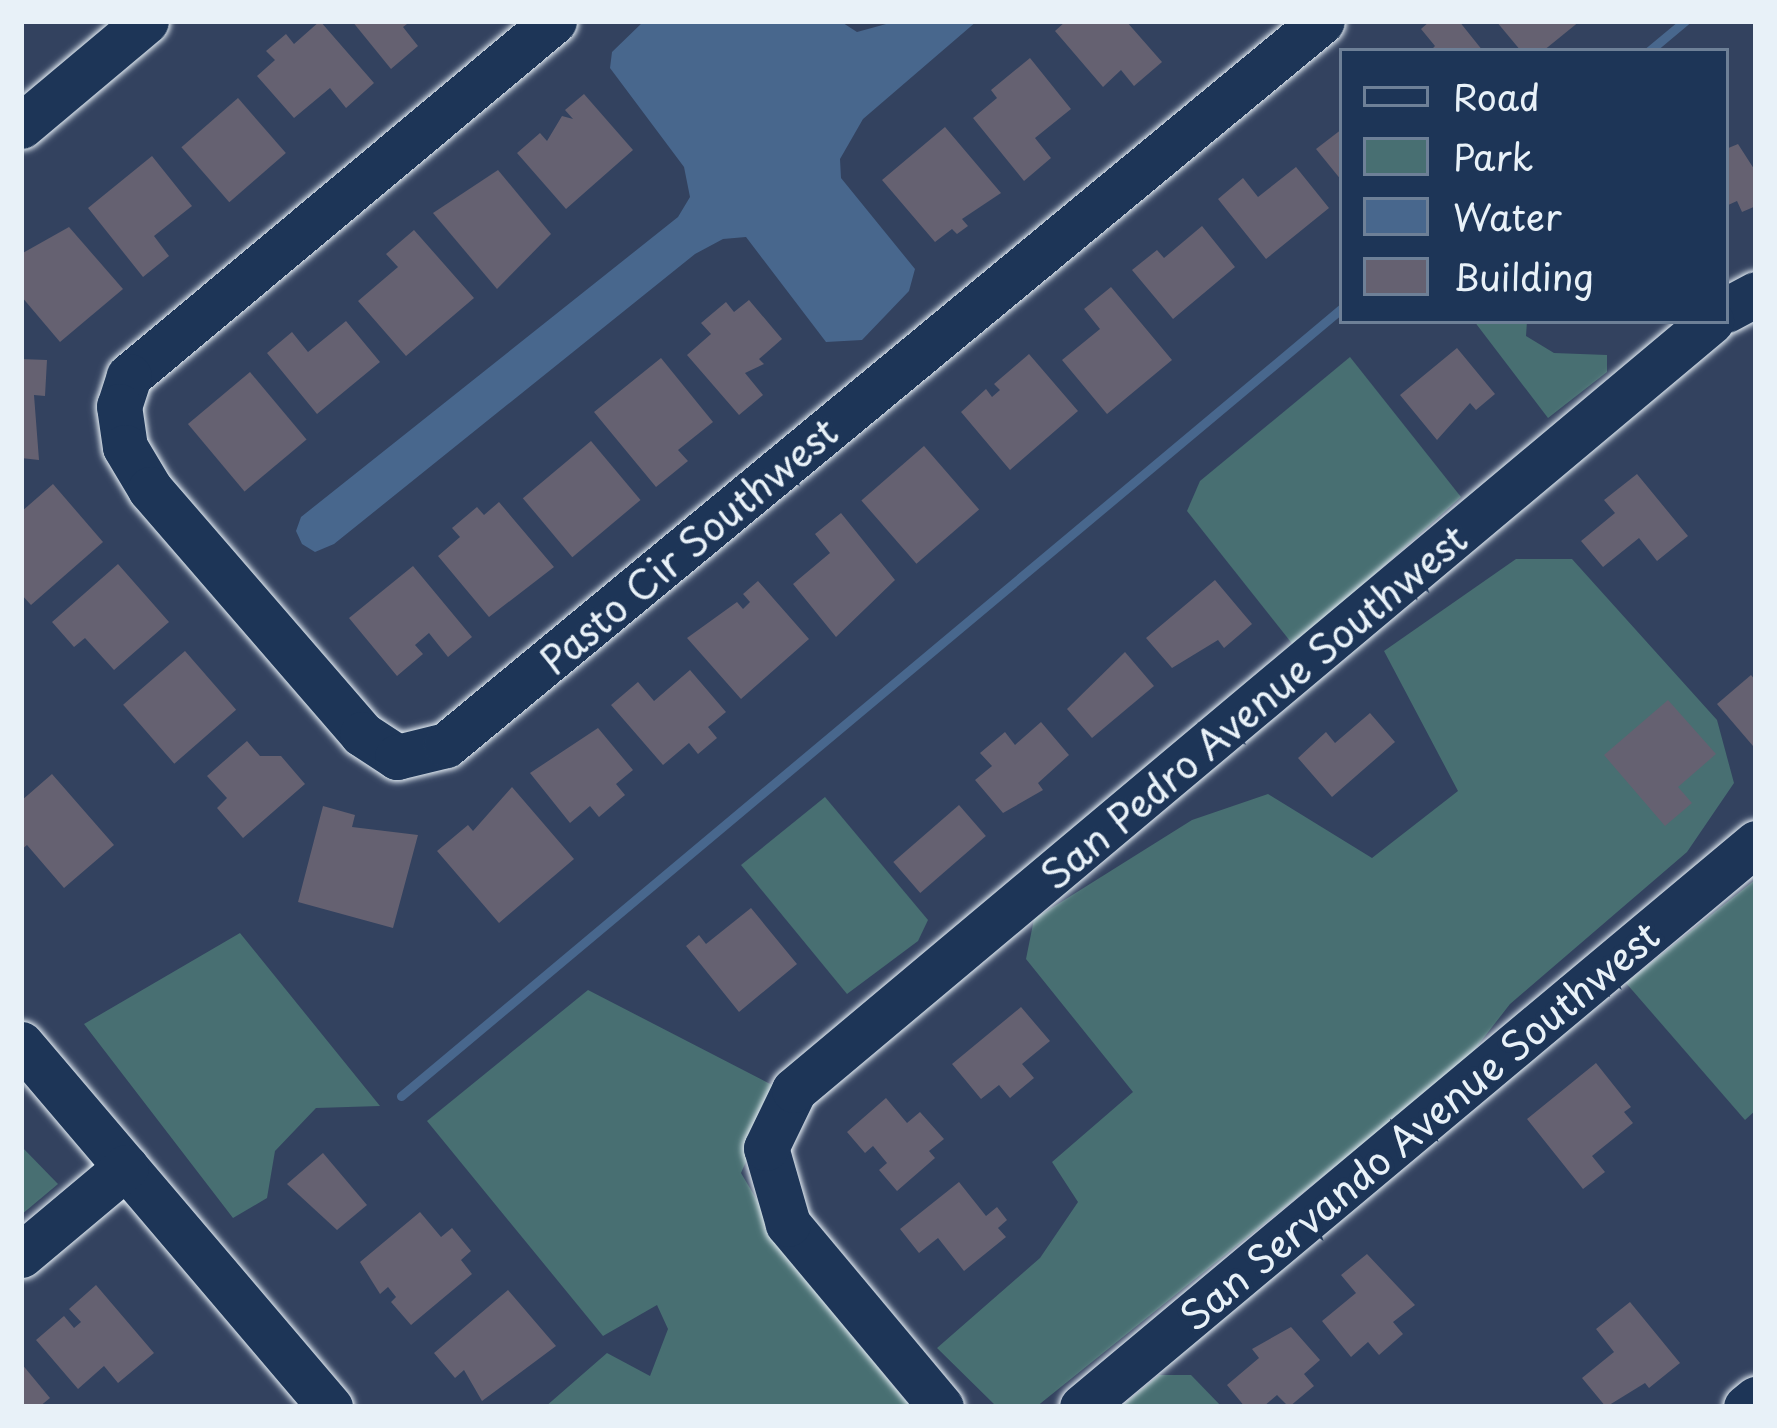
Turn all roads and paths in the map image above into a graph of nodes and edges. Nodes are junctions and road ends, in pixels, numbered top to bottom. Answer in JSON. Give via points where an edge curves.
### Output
{"nodes":[{"id":1,"x":554,"y":21,"type":"edge"},
{"id":2,"x":1322,"y":21,"type":"edge"},
{"id":3,"x":115,"y":31,"type":"edge"},
{"id":4,"x":21,"y":126,"type":"edge"},
{"id":5,"x":1756,"y":294,"type":"edge"},
{"id":6,"x":1729,"y":308,"type":"edge"},
{"id":7,"x":1707,"y":324,"type":"edge"},
{"id":8,"x":1756,"y":843,"type":"edge"},
{"id":9,"x":21,"y":1044,"type":"edge"},
{"id":10,"x":126,"y":1167,"type":"junction"},
{"id":11,"x":21,"y":1255,"type":"edge"},
{"id":12,"x":1756,"y":1399,"type":"edge"},
{"id":13,"x":330,"y":1407,"type":"edge"},
{"id":14,"x":941,"y":1407,"type":"edge"},
{"id":15,"x":1082,"y":1407,"type":"edge"},
{"id":16,"x":1746,"y":1407,"type":"edge"}],
"edges":[{"from":1,"to":2,"type":"street","name":"Pasto Cir Southwest","via":[[129,376],[119,406],[125,446],[150,489],[362,734],[398,757],[433,753]]},
{"from":3,"to":4,"type":"street"},
{"from":5,"to":6,"type":"street"},
{"from":7,"to":14,"type":"street","name":"San Pedro Avenue Southwest","via":[[794,1090],[766,1148],[788,1224]]},
{"from":8,"to":15,"type":"street","name":"San Servando Avenue Southwest"},
{"from":9,"to":10,"type":"street"},
{"from":10,"to":11,"type":"street"},
{"from":10,"to":13,"type":"street"},
{"from":12,"to":16,"type":"street"}]}
